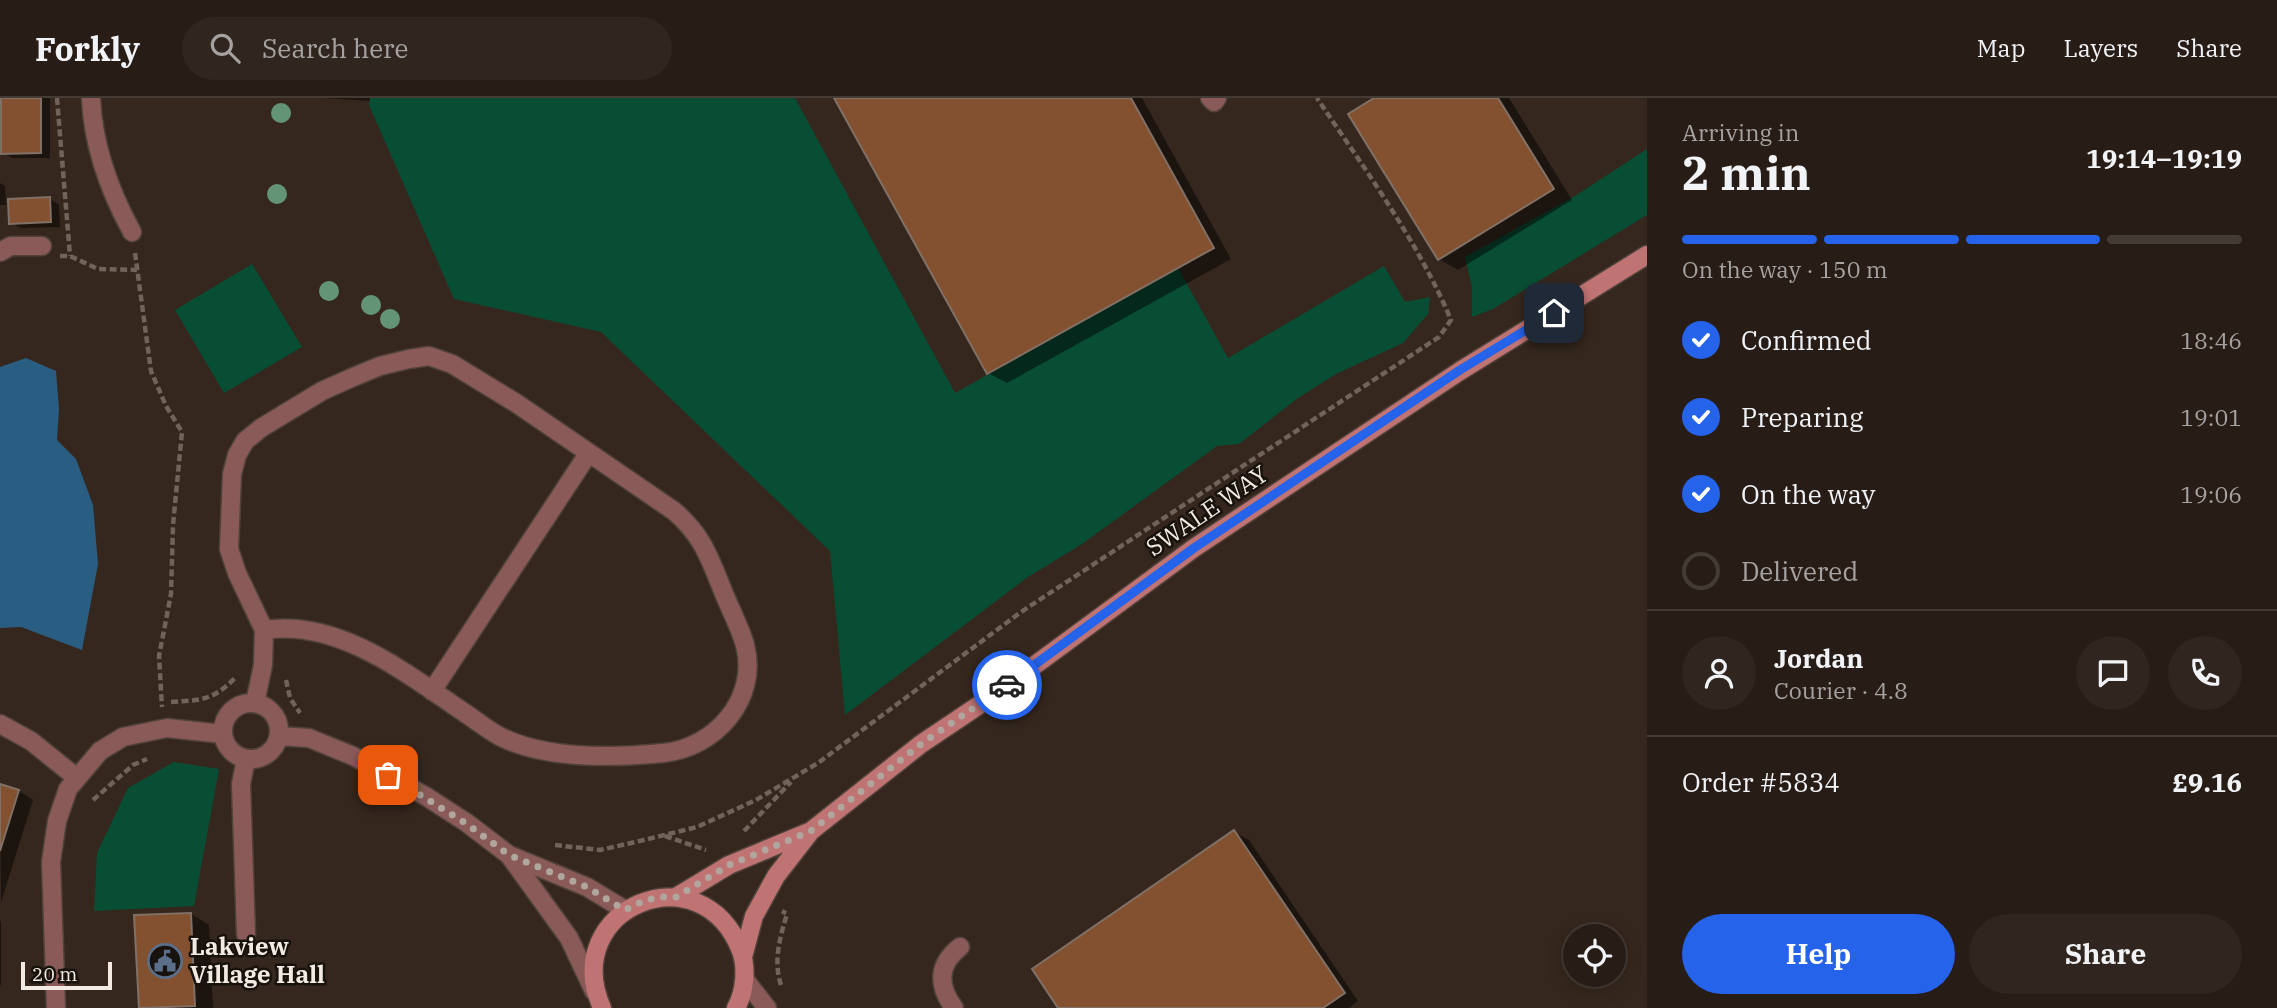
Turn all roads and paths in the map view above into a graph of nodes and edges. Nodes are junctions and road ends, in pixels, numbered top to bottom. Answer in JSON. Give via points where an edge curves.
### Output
{"nodes":[{"id":1,"x":57,"y":98,"type":"edge"},
{"id":2,"x":92,"y":98,"type":"edge"},
{"id":3,"x":1210,"y":98,"type":"edge"},
{"id":4,"x":1217,"y":98,"type":"edge"},
{"id":5,"x":1317,"y":98,"type":"edge"},
{"id":6,"x":132,"y":232,"type":"joint"},
{"id":7,"x":42,"y":246,"type":"dead end"},
{"id":8,"x":0,"y":252,"type":"edge"},
{"id":9,"x":1647,"y":255,"type":"edge"},
{"id":10,"x":59,"y":257,"type":"dead end"},
{"id":11,"x":70,"y":257,"type":"junction"},
{"id":12,"x":137,"y":270,"type":"junction"},
{"id":13,"x":588,"y":454,"type":"junction"},
{"id":14,"x":264,"y":630,"type":"junction"},
{"id":15,"x":262,"y":665,"type":"junction"},
{"id":16,"x":432,"y":691,"type":"junction"},
{"id":17,"x":161,"y":703,"type":"junction"},
{"id":18,"x":256,"y":704,"type":"junction"},
{"id":19,"x":149,"y":708,"type":"dead end"},
{"id":20,"x":310,"y":717,"type":"dead end"},
{"id":21,"x":0,"y":724,"type":"edge"},
{"id":22,"x":223,"y":734,"type":"junction"},
{"id":23,"x":279,"y":736,"type":"junction"},
{"id":24,"x":155,"y":755,"type":"dead end"},
{"id":25,"x":246,"y":759,"type":"junction"},
{"id":26,"x":796,"y":776,"type":"junction"},
{"id":27,"x":77,"y":778,"type":"junction"},
{"id":28,"x":90,"y":803,"type":"dead end"},
{"id":29,"x":811,"y":831,"type":"junction"},
{"id":30,"x":663,"y":835,"type":"junction"},
{"id":31,"x":736,"y":840,"type":"dead end"},
{"id":32,"x":548,"y":843,"type":"dead end"},
{"id":33,"x":716,"y":854,"type":"dead end"},
{"id":34,"x":509,"y":855,"type":"junction"},
{"id":35,"x":676,"y":897,"type":"junction"},
{"id":36,"x":625,"y":910,"type":"junction"},
{"id":37,"x":246,"y":934,"type":"dead end"},
{"id":38,"x":960,"y":947,"type":"dead end"},
{"id":39,"x":743,"y":957,"type":"junction"},
{"id":40,"x":745,"y":980,"type":"junction"},
{"id":41,"x":598,"y":1000,"type":"edge"},
{"id":42,"x":56,"y":1008,"type":"edge"},
{"id":43,"x":736,"y":1008,"type":"edge"},
{"id":44,"x":767,"y":1008,"type":"edge"},
{"id":45,"x":954,"y":1008,"type":"edge"}],
"edges":[{"from":1,"to":11,"type":"path"},
{"from":2,"to":6,"type":"street","via":[[93,129],[113,196]]},
{"from":3,"to":4,"type":"street","via":[[1214,102]]},
{"from":5,"to":26,"type":"path","via":[[1436,283],[1451,320],[1439,337],[1021,612]]},
{"from":6,"to":12,"type":"path"},
{"from":7,"to":8,"type":"street","via":[[11,246]]},
{"from":9,"to":29,"type":"street","name":"SWALE WAY","via":[[1460,370],[1194,548],[921,744]]},
{"from":10,"to":11,"type":"path"},
{"from":11,"to":12,"type":"path","via":[[98,269]]},
{"from":12,"to":17,"type":"path","via":[[150,371],[182,432],[171,594],[159,656]]},
{"from":13,"to":14,"type":"street","via":[[516,403],[452,364],[429,356],[380,366],[322,391],[245,441],[234,465],[229,549]]},
{"from":13,"to":16,"type":"street"},
{"from":13,"to":16,"type":"street","via":[[674,511],[702,542],[745,645],[747,678],[732,715],[703,741],[685,750],[560,753],[500,737]]},
{"from":14,"to":15,"type":"street"},
{"from":14,"to":16,"type":"street","via":[[301,627],[351,642]]},
{"from":15,"to":17,"type":"path","via":[[244,661],[233,680],[206,699]]},
{"from":15,"to":18,"type":"street"},
{"from":15,"to":20,"type":"path","via":[[283,668],[290,698],[300,713]]},
{"from":17,"to":19,"type":"path"},
{"from":18,"to":22,"type":"street","via":[[234,708],[223,724]]},
{"from":18,"to":23,"type":"street","via":[[276,717]]},
{"from":21,"to":27,"type":"street","via":[[31,741]]},
{"from":22,"to":25,"type":"street","via":[[230,750]]},
{"from":22,"to":27,"type":"street","via":[[167,728],[123,737],[100,751]]},
{"from":23,"to":25,"type":"street","via":[[271,752]]},
{"from":23,"to":34,"type":"street","via":[[309,738],[353,756],[426,797]]},
{"from":24,"to":28,"type":"path","via":[[133,765]]},
{"from":25,"to":37,"type":"street","via":[[241,784]]},
{"from":26,"to":30,"type":"path","via":[[697,827]]},
{"from":26,"to":31,"type":"path"},
{"from":27,"to":42,"type":"street","via":[[68,789],[57,821],[51,862]]},
{"from":29,"to":35,"type":"street","name":"SWALE WAY","via":[[729,865]]},
{"from":29,"to":39,"type":"street","name":"SWALE WAY","via":[[776,876],[754,916]]},
{"from":30,"to":32,"type":"path","via":[[600,850]]},
{"from":30,"to":33,"type":"path"},
{"from":34,"to":36,"type":"street","via":[[587,887]]},
{"from":34,"to":41,"type":"street","via":[[569,938]]},
{"from":35,"to":36,"type":"street","via":[[658,897]]},
{"from":35,"to":39,"type":"street","via":[[699,903],[719,916],[734,934]]},
{"from":36,"to":41,"type":"street","via":[[608,926],[597,946],[593,968]]},
{"from":38,"to":45,"type":"street","via":[[950,954],[942,980]]},
{"from":39,"to":40,"type":"street"},
{"from":40,"to":43,"type":"street"},
{"from":40,"to":44,"type":"street"}]}
